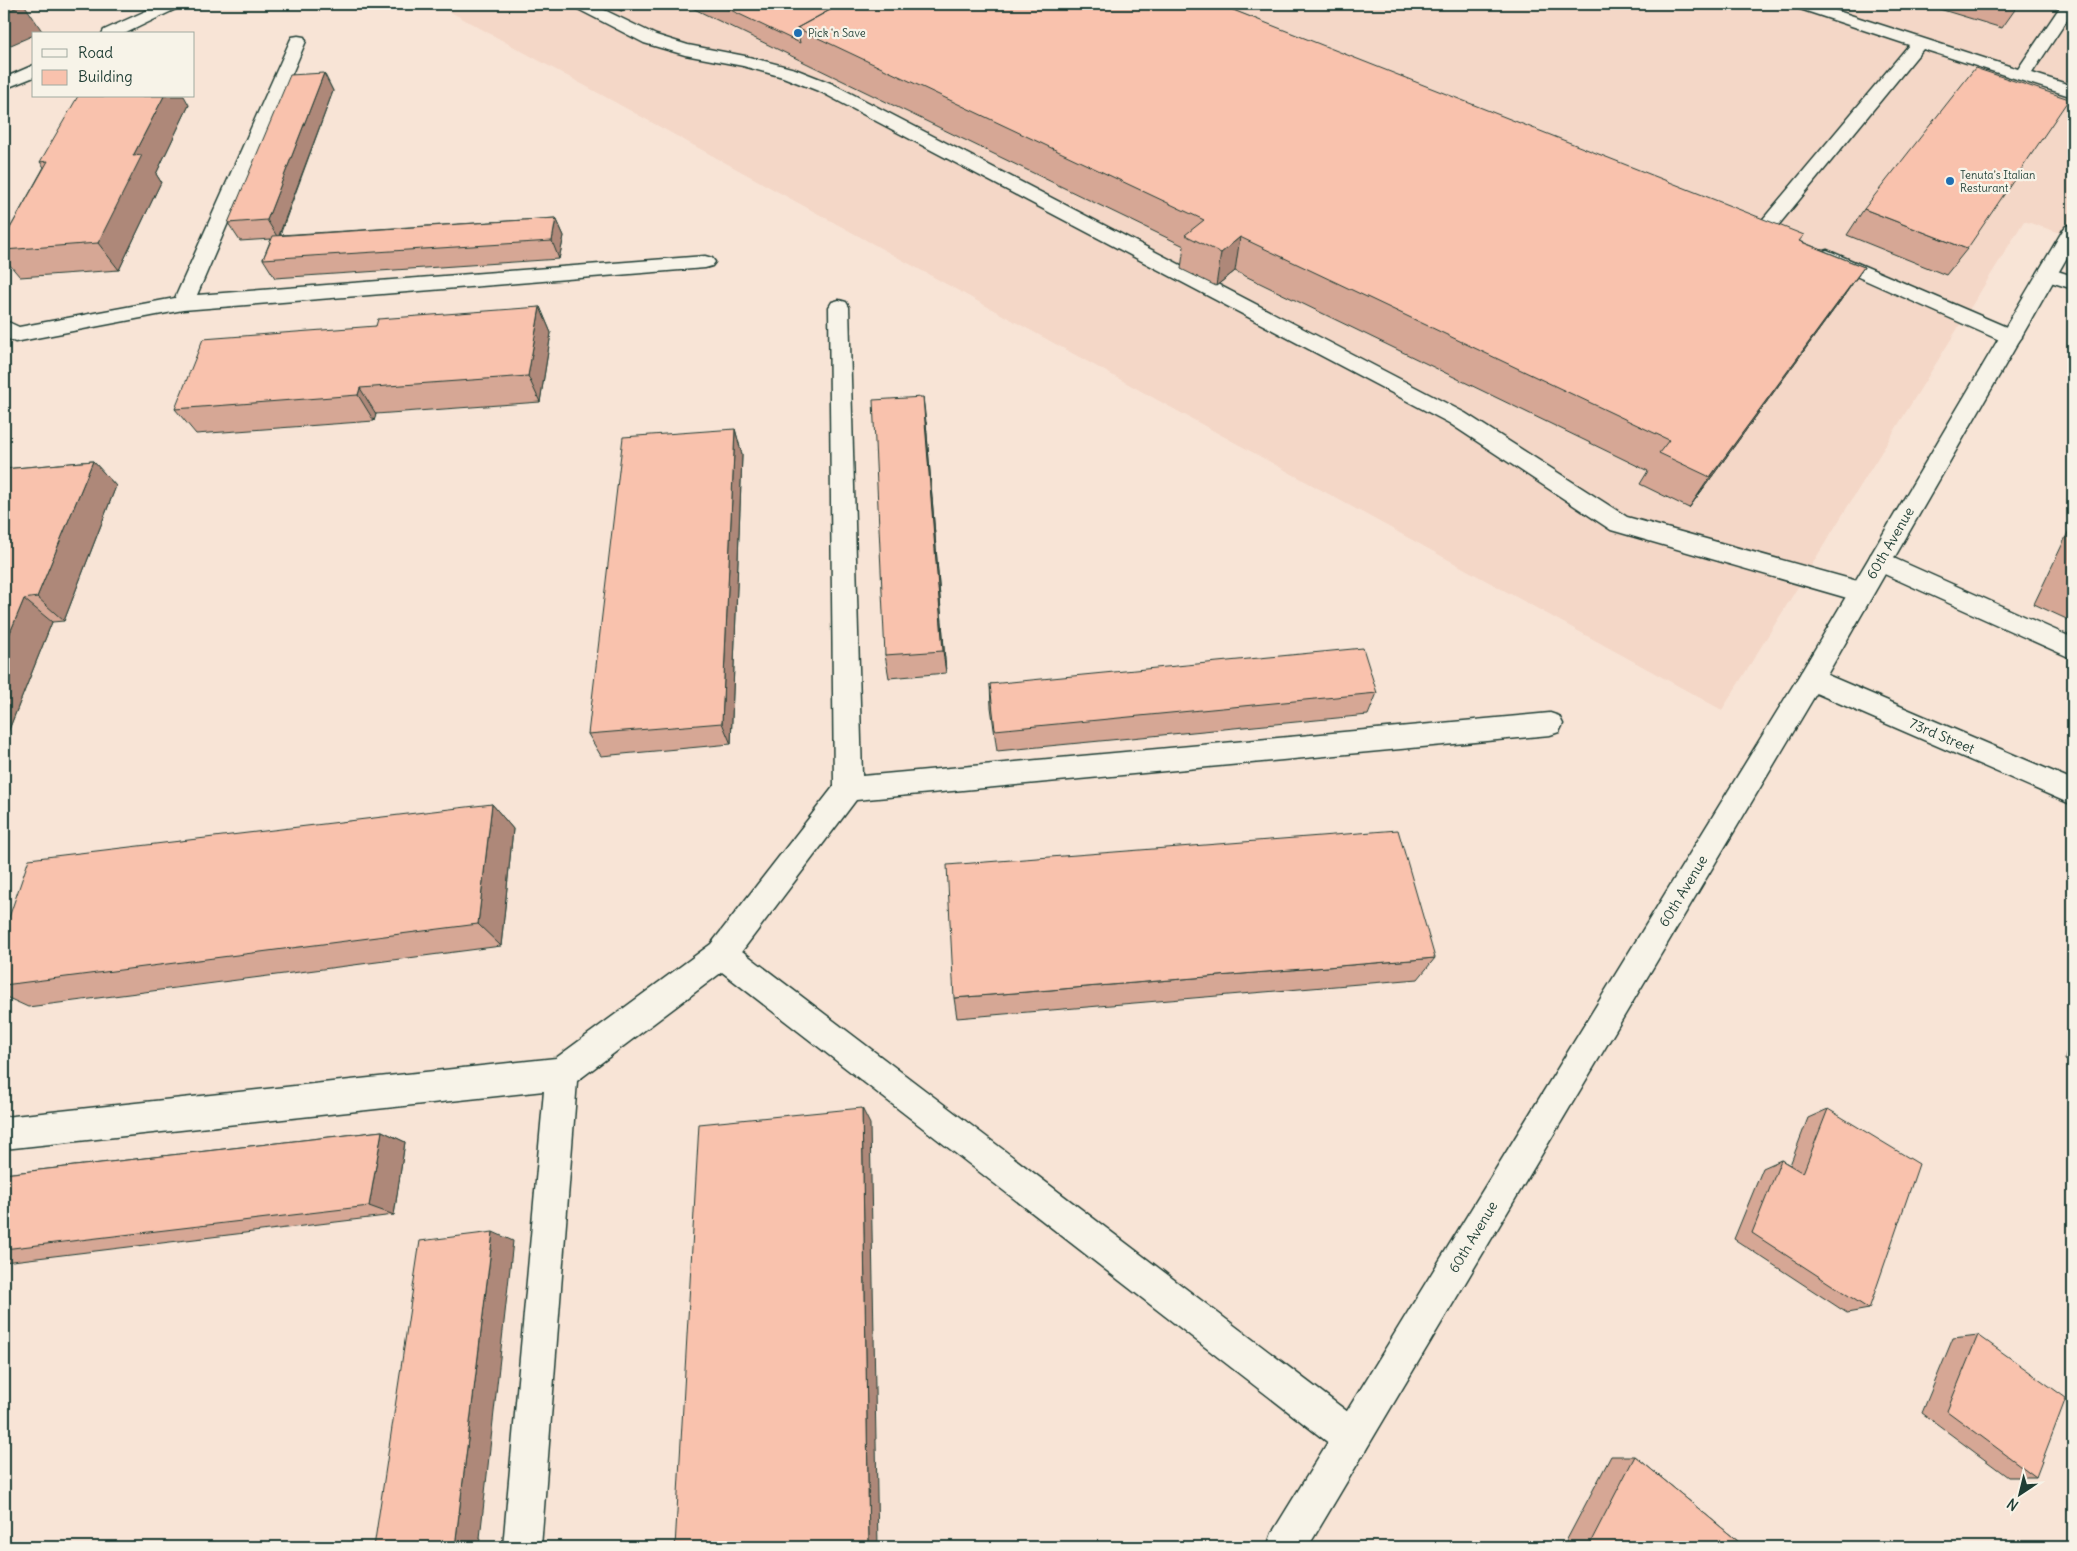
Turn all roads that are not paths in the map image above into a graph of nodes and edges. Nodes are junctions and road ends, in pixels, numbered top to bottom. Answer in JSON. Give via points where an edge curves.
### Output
{"nodes":[{"id":1,"x":174,"y":4,"type":"edge"},
{"id":2,"x":580,"y":4,"type":"edge"},
{"id":3,"x":1800,"y":4,"type":"edge"},
{"id":4,"x":2070,"y":4,"type":"edge"},
{"id":5,"x":114,"y":32,"type":"edge"},
{"id":6,"x":298,"y":41,"type":"dead end"},
{"id":7,"x":1920,"y":42,"type":"junction"},
{"id":8,"x":32,"y":71,"type":"edge"},
{"id":9,"x":2022,"y":75,"type":"junction"},
{"id":10,"x":4,"y":84,"type":"edge"},
{"id":11,"x":2073,"y":92,"type":"edge"},
{"id":12,"x":1747,"y":221,"type":"edge"},
{"id":13,"x":1765,"y":229,"type":"junction"},
{"id":14,"x":2073,"y":230,"type":"edge"},
{"id":15,"x":1783,"y":237,"type":"edge"},
{"id":16,"x":1810,"y":249,"type":"edge"},
{"id":17,"x":704,"y":262,"type":"dead end"},
{"id":18,"x":2048,"y":274,"type":"junction"},
{"id":19,"x":2073,"y":283,"type":"edge"},
{"id":20,"x":183,"y":303,"type":"junction"},
{"id":21,"x":840,"y":307,"type":"dead end"},
{"id":22,"x":7,"y":337,"type":"edge"},
{"id":23,"x":2010,"y":337,"type":"junction"},
{"id":24,"x":1880,"y":561,"type":"junction"},
{"id":25,"x":1861,"y":592,"type":"junction"},
{"id":26,"x":2073,"y":648,"type":"edge"},
{"id":27,"x":1811,"y":679,"type":"junction"},
{"id":28,"x":1550,"y":724,"type":"dead end"},
{"id":29,"x":848,"y":789,"type":"junction"},
{"id":30,"x":2073,"y":793,"type":"edge"},
{"id":31,"x":722,"y":954,"type":"junction"},
{"id":32,"x":562,"y":1073,"type":"junction"},
{"id":33,"x":4,"y":1133,"type":"edge"},
{"id":34,"x":1352,"y":1438,"type":"junction"},
{"id":35,"x":522,"y":1547,"type":"edge"},
{"id":36,"x":1286,"y":1547,"type":"edge"}],
"edges":[{"from":1,"to":5,"type":"street"},
{"from":2,"to":25,"type":"street","via":[[650,40],[771,68],[827,88],[1457,418],[1620,524]]},
{"from":3,"to":7,"type":"street"},
{"from":4,"to":9,"type":"street"},
{"from":6,"to":20,"type":"street"},
{"from":7,"to":9,"type":"street"},
{"from":7,"to":13,"type":"street"},
{"from":8,"to":10,"type":"street"},
{"from":9,"to":11,"type":"street"},
{"from":12,"to":13,"type":"street"},
{"from":13,"to":15,"type":"street"},
{"from":14,"to":18,"type":"street","name":"60th Avenue"},
{"from":16,"to":23,"type":"street"},
{"from":17,"to":20,"type":"street"},
{"from":18,"to":19,"type":"street"},
{"from":18,"to":23,"type":"street","name":"60th Avenue"},
{"from":20,"to":22,"type":"street"},
{"from":21,"to":29,"type":"street"},
{"from":23,"to":24,"type":"street","name":"60th Avenue"},
{"from":24,"to":25,"type":"street","name":"60th Avenue"},
{"from":24,"to":26,"type":"street"},
{"from":25,"to":27,"type":"street","name":"60th Avenue"},
{"from":27,"to":30,"type":"street","name":"73rd Street"},
{"from":27,"to":34,"type":"street","name":"60th Avenue"},
{"from":28,"to":29,"type":"street"},
{"from":29,"to":31,"type":"street"},
{"from":31,"to":32,"type":"street"},
{"from":31,"to":34,"type":"street"},
{"from":32,"to":33,"type":"street"},
{"from":32,"to":35,"type":"street"},
{"from":34,"to":36,"type":"street","name":"60th Avenue"}]}
